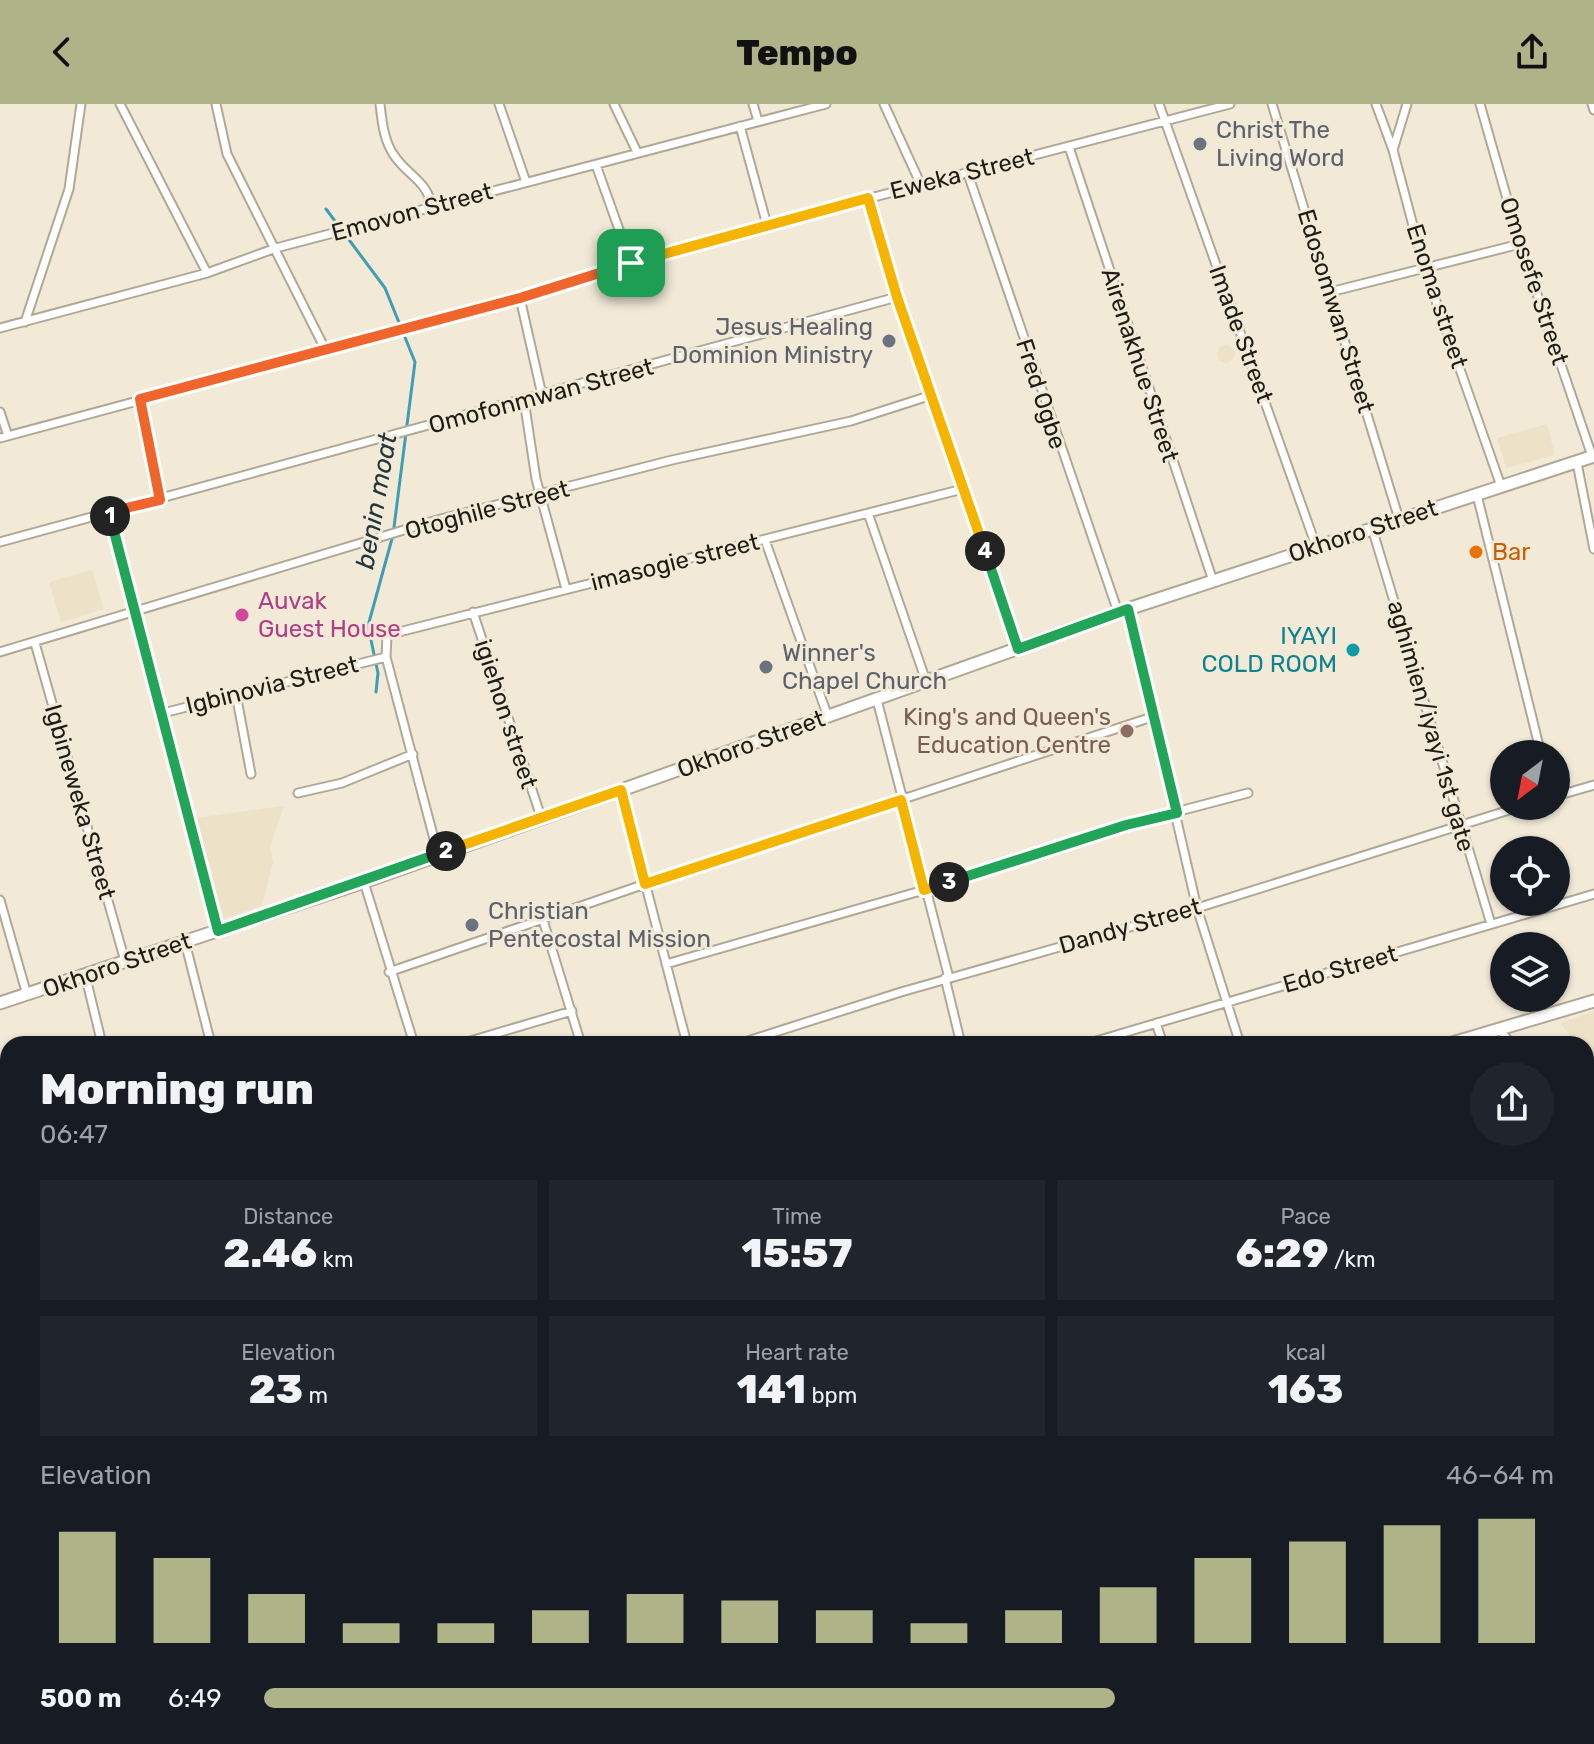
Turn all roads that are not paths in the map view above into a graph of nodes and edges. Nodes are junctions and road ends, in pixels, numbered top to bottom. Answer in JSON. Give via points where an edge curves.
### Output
{"nodes":[{"id":1,"x":81,"y":104,"type":"edge"},
{"id":2,"x":120,"y":104,"type":"edge"},
{"id":3,"x":216,"y":104,"type":"edge"},
{"id":4,"x":380,"y":104,"type":"edge"},
{"id":5,"x":499,"y":104,"type":"edge"},
{"id":6,"x":614,"y":104,"type":"edge"},
{"id":7,"x":753,"y":104,"type":"edge"},
{"id":8,"x":826,"y":104,"type":"edge"},
{"id":9,"x":884,"y":104,"type":"edge"},
{"id":10,"x":1159,"y":104,"type":"edge"},
{"id":11,"x":1230,"y":104,"type":"edge"},
{"id":12,"x":1272,"y":104,"type":"edge"},
{"id":13,"x":1376,"y":104,"type":"edge"},
{"id":14,"x":1407,"y":104,"type":"edge"},
{"id":15,"x":1480,"y":104,"type":"edge"},
{"id":16,"x":1592,"y":104,"type":"edge"},
{"id":17,"x":1594,"y":110,"type":"edge"},
{"id":18,"x":758,"y":121,"type":"junction"},
{"id":19,"x":1165,"y":123,"type":"junction"},
{"id":20,"x":740,"y":126,"type":"junction"},
{"id":21,"x":1069,"y":147,"type":"junction"},
{"id":22,"x":1393,"y":150,"type":"junction"},
{"id":23,"x":637,"y":152,"type":"junction"},
{"id":24,"x":596,"y":165,"type":"junction"},
{"id":25,"x":968,"y":174,"type":"junction"},
{"id":26,"x":526,"y":182,"type":"junction"},
{"id":27,"x":921,"y":185,"type":"junction"},
{"id":28,"x":868,"y":198,"type":"junction"},
{"id":29,"x":432,"y":207,"type":"junction"},
{"id":30,"x":767,"y":225,"type":"junction"},
{"id":31,"x":1520,"y":244,"type":"junction"},
{"id":32,"x":276,"y":248,"type":"junction"},
{"id":33,"x":631,"y":263,"type":"junction"},
{"id":34,"x":1424,"y":267,"type":"junction"},
{"id":35,"x":207,"y":273,"type":"junction"},
{"id":36,"x":1330,"y":292,"type":"junction"},
{"id":37,"x":897,"y":297,"type":"junction"},
{"id":38,"x":520,"y":298,"type":"junction"},
{"id":39,"x":25,"y":322,"type":"junction"},
{"id":40,"x":0,"y":328,"type":"edge"},
{"id":41,"x":325,"y":349,"type":"junction"},
{"id":42,"x":542,"y":395,"type":"junction"},
{"id":43,"x":932,"y":395,"type":"junction"},
{"id":44,"x":140,"y":399,"type":"junction"},
{"id":45,"x":524,"y":400,"type":"junction"},
{"id":46,"x":0,"y":412,"type":"edge"},
{"id":47,"x":4,"y":437,"type":"edge"},
{"id":48,"x":1593,"y":456,"type":"edge"},
{"id":49,"x":1577,"y":463,"type":"junction"},
{"id":50,"x":1501,"y":486,"type":"junction"},
{"id":51,"x":963,"y":489,"type":"junction"},
{"id":52,"x":1477,"y":495,"type":"junction"},
{"id":53,"x":542,"y":496,"type":"junction"},
{"id":54,"x":160,"y":500,"type":"junction"},
{"id":55,"x":109,"y":512,"type":"junction"},
{"id":56,"x":868,"y":513,"type":"junction"},
{"id":57,"x":1399,"y":519,"type":"junction"},
{"id":58,"x":1372,"y":528,"type":"junction"},
{"id":59,"x":765,"y":540,"type":"junction"},
{"id":60,"x":0,"y":542,"type":"edge"},
{"id":61,"x":1316,"y":546,"type":"junction"},
{"id":62,"x":1594,"y":549,"type":"edge"},
{"id":63,"x":1213,"y":581,"type":"junction"},
{"id":64,"x":566,"y":589,"type":"junction"},
{"id":65,"x":133,"y":611,"type":"junction"},
{"id":66,"x":1123,"y":611,"type":"junction"},
{"id":67,"x":473,"y":612,"type":"junction"},
{"id":68,"x":35,"y":643,"type":"junction"},
{"id":69,"x":1018,"y":649,"type":"junction"},
{"id":70,"x":0,"y":652,"type":"edge"},
{"id":71,"x":386,"y":657,"type":"junction"},
{"id":72,"x":926,"y":681,"type":"junction"},
{"id":73,"x":236,"y":694,"type":"junction"},
{"id":74,"x":877,"y":700,"type":"junction"},
{"id":75,"x":159,"y":714,"type":"junction"},
{"id":76,"x":828,"y":717,"type":"junction"},
{"id":77,"x":1152,"y":717,"type":"junction"},
{"id":78,"x":1538,"y":740,"type":"edge"},
{"id":79,"x":413,"y":754,"type":"junction"},
{"id":80,"x":251,"y":774,"type":"dead end"},
{"id":81,"x":1594,"y":785,"type":"edge"},
{"id":82,"x":621,"y":790,"type":"junction"},
{"id":83,"x":1570,"y":792,"type":"edge"},
{"id":84,"x":298,"y":793,"type":"dead end"},
{"id":85,"x":1248,"y":793,"type":"dead end"},
{"id":86,"x":901,"y":800,"type":"junction"},
{"id":87,"x":1177,"y":813,"type":"junction"},
{"id":88,"x":1490,"y":816,"type":"edge"},
{"id":89,"x":541,"y":817,"type":"junction"},
{"id":90,"x":1459,"y":825,"type":"junction"},
{"id":91,"x":438,"y":854,"type":"junction"},
{"id":92,"x":364,"y":882,"type":"junction"},
{"id":93,"x":645,"y":884,"type":"junction"},
{"id":94,"x":924,"y":890,"type":"junction"},
{"id":95,"x":1594,"y":894,"type":"edge"},
{"id":96,"x":0,"y":900,"type":"edge"},
{"id":97,"x":1197,"y":908,"type":"junction"},
{"id":98,"x":543,"y":920,"type":"junction"},
{"id":99,"x":1491,"y":924,"type":"junction"},
{"id":100,"x":218,"y":931,"type":"junction"},
{"id":101,"x":185,"y":942,"type":"junction"},
{"id":102,"x":125,"y":961,"type":"junction"},
{"id":103,"x":666,"y":964,"type":"junction"},
{"id":104,"x":389,"y":972,"type":"junction"},
{"id":105,"x":85,"y":974,"type":"junction"},
{"id":106,"x":947,"y":978,"type":"junction"},
{"id":107,"x":27,"y":995,"type":"junction"},
{"id":108,"x":1594,"y":1001,"type":"edge"},
{"id":109,"x":1227,"y":1002,"type":"junction"},
{"id":110,"x":0,"y":1003,"type":"edge"},
{"id":111,"x":572,"y":1011,"type":"junction"},
{"id":112,"x":1156,"y":1023,"type":"junction"},
{"id":113,"x":1500,"y":1030,"type":"junction"},
{"id":114,"x":100,"y":1036,"type":"edge"},
{"id":115,"x":209,"y":1036,"type":"edge"},
{"id":116,"x":411,"y":1036,"type":"edge"},
{"id":117,"x":493,"y":1036,"type":"edge"},
{"id":118,"x":579,"y":1036,"type":"edge"},
{"id":119,"x":685,"y":1036,"type":"edge"},
{"id":120,"x":763,"y":1036,"type":"edge"},
{"id":121,"x":959,"y":1036,"type":"edge"},
{"id":122,"x":1113,"y":1036,"type":"edge"},
{"id":123,"x":1160,"y":1036,"type":"edge"},
{"id":124,"x":1238,"y":1036,"type":"edge"},
{"id":125,"x":1478,"y":1036,"type":"edge"},
{"id":126,"x":1505,"y":1036,"type":"edge"}],
"edges":[{"from":1,"to":39,"type":"street","via":[[69,189]]},
{"from":2,"to":35,"type":"street"},
{"from":3,"to":32,"type":"street","via":[[227,154]]},
{"from":4,"to":29,"type":"street","via":[[393,154],[420,180]]},
{"from":5,"to":26,"type":"street"},
{"from":6,"to":23,"type":"street"},
{"from":7,"to":18,"type":"street"},
{"from":8,"to":18,"type":"street","name":"Emovon Street"},
{"from":9,"to":27,"type":"street"},
{"from":10,"to":19,"type":"street","name":"Imade Street"},
{"from":11,"to":19,"type":"street","name":"Eweka Street"},
{"from":12,"to":36,"type":"street","name":"Edosomwan Street"},
{"from":13,"to":22,"type":"street","name":"Enoma street"},
{"from":14,"to":22,"type":"street"},
{"from":15,"to":31,"type":"street","name":"Omosefe Street"},
{"from":16,"to":17,"type":"street"},
{"from":18,"to":20,"type":"street","name":"Emovon Street"},
{"from":19,"to":21,"type":"street","name":"Eweka Street"},
{"from":19,"to":61,"type":"street","name":"Imade Street"},
{"from":20,"to":23,"type":"street","name":"Emovon Street"},
{"from":20,"to":30,"type":"street"},
{"from":21,"to":25,"type":"street","name":"Eweka Street"},
{"from":21,"to":63,"type":"street","name":"Airenakhue Street"},
{"from":22,"to":34,"type":"street","name":"Enoma street"},
{"from":23,"to":24,"type":"street","name":"Emovon Street"},
{"from":24,"to":26,"type":"street","name":"Emovon Street"},
{"from":24,"to":33,"type":"street"},
{"from":25,"to":27,"type":"street","name":"Eweka Street"},
{"from":25,"to":66,"type":"street","name":"Fred Ogbe"},
{"from":26,"to":29,"type":"street","name":"Emovon Street"},
{"from":27,"to":28,"type":"street","name":"Eweka Street"},
{"from":28,"to":30,"type":"street","name":"Eweka Street"},
{"from":28,"to":37,"type":"street"},
{"from":29,"to":32,"type":"street","name":"Emovon Street"},
{"from":30,"to":33,"type":"street","name":"Eweka Street"},
{"from":31,"to":34,"type":"street"},
{"from":31,"to":48,"type":"street","name":"Omosefe Street"},
{"from":32,"to":35,"type":"street","name":"Emovon Street"},
{"from":32,"to":41,"type":"street"},
{"from":33,"to":38,"type":"street","name":"Eweka Street"},
{"from":34,"to":36,"type":"street"},
{"from":34,"to":50,"type":"street","name":"Enoma street"},
{"from":35,"to":39,"type":"street","name":"Emovon Street"},
{"from":36,"to":57,"type":"street","name":"Edosomwan Street"},
{"from":37,"to":42,"type":"street","name":"Omofonmwan Street"},
{"from":37,"to":43,"type":"street"},
{"from":38,"to":41,"type":"street","name":"Eweka Street"},
{"from":38,"to":42,"type":"street"},
{"from":39,"to":40,"type":"street","name":"Emovon Street"},
{"from":41,"to":44,"type":"street","name":"Eweka Street"},
{"from":42,"to":45,"type":"street","name":"Omofonmwan Street"},
{"from":43,"to":51,"type":"street"},
{"from":43,"to":53,"type":"street","name":"Otoghile Street","via":[[851,421],[672,460]]},
{"from":44,"to":47,"type":"street","name":"Eweka Street"},
{"from":44,"to":54,"type":"street"},
{"from":45,"to":53,"type":"street"},
{"from":45,"to":54,"type":"street","name":"Omofonmwan Street"},
{"from":46,"to":47,"type":"street"},
{"from":48,"to":49,"type":"street","name":"Okhoro Street"},
{"from":49,"to":50,"type":"street","name":"Okhoro Street"},
{"from":49,"to":62,"type":"street"},
{"from":50,"to":52,"type":"street","name":"Okhoro Street"},
{"from":51,"to":56,"type":"street","name":"imasogie street"},
{"from":51,"to":69,"type":"street"},
{"from":52,"to":57,"type":"street","name":"Okhoro Street"},
{"from":52,"to":78,"type":"street"},
{"from":53,"to":64,"type":"street"},
{"from":53,"to":65,"type":"street","name":"Otoghile Street","via":[[437,520]]},
{"from":54,"to":55,"type":"street","name":"Omofonmwan Street"},
{"from":55,"to":60,"type":"street","name":"Omofonmwan Street"},
{"from":55,"to":65,"type":"street"},
{"from":56,"to":59,"type":"street","name":"imasogie street"},
{"from":56,"to":72,"type":"street"},
{"from":57,"to":58,"type":"street","name":"Okhoro Street"},
{"from":58,"to":61,"type":"street","name":"Okhoro Street"},
{"from":58,"to":90,"type":"street","name":"aghimien/iyayi 1st gate"},
{"from":59,"to":64,"type":"street","name":"imasogie street"},
{"from":59,"to":76,"type":"street"},
{"from":61,"to":63,"type":"street","name":"Okhoro Street"},
{"from":63,"to":66,"type":"street","name":"Okhoro Street"},
{"from":64,"to":67,"type":"street","name":"imasogie street"},
{"from":65,"to":68,"type":"street","name":"Otoghile Street"},
{"from":65,"to":75,"type":"street"},
{"from":66,"to":69,"type":"street","name":"Okhoro Street"},
{"from":66,"to":77,"type":"street","name":"Fred Ogbe"},
{"from":67,"to":71,"type":"street","name":"imasogie street","via":[[387,635]]},
{"from":67,"to":89,"type":"street","name":"igiehon street"},
{"from":68,"to":70,"type":"street","name":"Otoghile Street"},
{"from":68,"to":102,"type":"street","name":"Igbineweka Street"},
{"from":69,"to":72,"type":"street","name":"Okhoro Street"},
{"from":71,"to":73,"type":"street","name":"Igbinovia Street"},
{"from":71,"to":79,"type":"street"},
{"from":72,"to":74,"type":"street","name":"Okhoro Street"},
{"from":73,"to":75,"type":"street","name":"Igbinovia Street"},
{"from":73,"to":80,"type":"street"},
{"from":74,"to":76,"type":"street","name":"Okhoro Street"},
{"from":74,"to":86,"type":"street"},
{"from":75,"to":100,"type":"street"},
{"from":76,"to":82,"type":"street","name":"Okhoro Street"},
{"from":77,"to":86,"type":"street"},
{"from":77,"to":87,"type":"street","name":"Fred Ogbe"},
{"from":79,"to":84,"type":"street","via":[[342,783]]},
{"from":79,"to":91,"type":"street"},
{"from":81,"to":83,"type":"street"},
{"from":82,"to":89,"type":"street","name":"Okhoro Street"},
{"from":82,"to":93,"type":"street"},
{"from":85,"to":87,"type":"street"},
{"from":86,"to":93,"type":"street"},
{"from":86,"to":94,"type":"street"},
{"from":87,"to":94,"type":"street"},
{"from":87,"to":97,"type":"street","name":"Fred Ogbe"},
{"from":88,"to":90,"type":"street","name":"Dandy Street"},
{"from":89,"to":91,"type":"street","name":"Okhoro Street"},
{"from":90,"to":97,"type":"street","name":"Dandy Street"},
{"from":90,"to":99,"type":"street","name":"aghimien/iyayi 1st gate"},
{"from":91,"to":92,"type":"street","name":"Okhoro Street"},
{"from":92,"to":100,"type":"street","name":"Okhoro Street"},
{"from":92,"to":104,"type":"street"},
{"from":93,"to":98,"type":"street"},
{"from":93,"to":103,"type":"street"},
{"from":94,"to":103,"type":"street"},
{"from":94,"to":106,"type":"street"},
{"from":95,"to":99,"type":"street","name":"Edo Street"},
{"from":96,"to":107,"type":"street"},
{"from":97,"to":106,"type":"street","name":"Dandy Street"},
{"from":97,"to":109,"type":"street","name":"Fred Ogbe"},
{"from":98,"to":104,"type":"street"},
{"from":98,"to":111,"type":"street"},
{"from":99,"to":109,"type":"street","name":"Edo Street"},
{"from":100,"to":101,"type":"street","name":"Okhoro Street"},
{"from":101,"to":102,"type":"street","name":"Okhoro Street"},
{"from":101,"to":115,"type":"street"},
{"from":102,"to":105,"type":"street","name":"Okhoro Street"},
{"from":103,"to":119,"type":"street"},
{"from":104,"to":116,"type":"street"},
{"from":105,"to":107,"type":"street","name":"Okhoro Street"},
{"from":105,"to":114,"type":"street"},
{"from":106,"to":120,"type":"street","name":"Dandy Street"},
{"from":106,"to":121,"type":"street"},
{"from":107,"to":110,"type":"street","name":"Okhoro Street"},
{"from":108,"to":113,"type":"street"},
{"from":109,"to":112,"type":"street","name":"Edo Street"},
{"from":109,"to":124,"type":"street","name":"Fred Ogbe"},
{"from":111,"to":117,"type":"street"},
{"from":111,"to":118,"type":"street"},
{"from":112,"to":122,"type":"street","name":"Edo Street"},
{"from":112,"to":123,"type":"street"},
{"from":113,"to":125,"type":"street"},
{"from":113,"to":126,"type":"street"}]}
